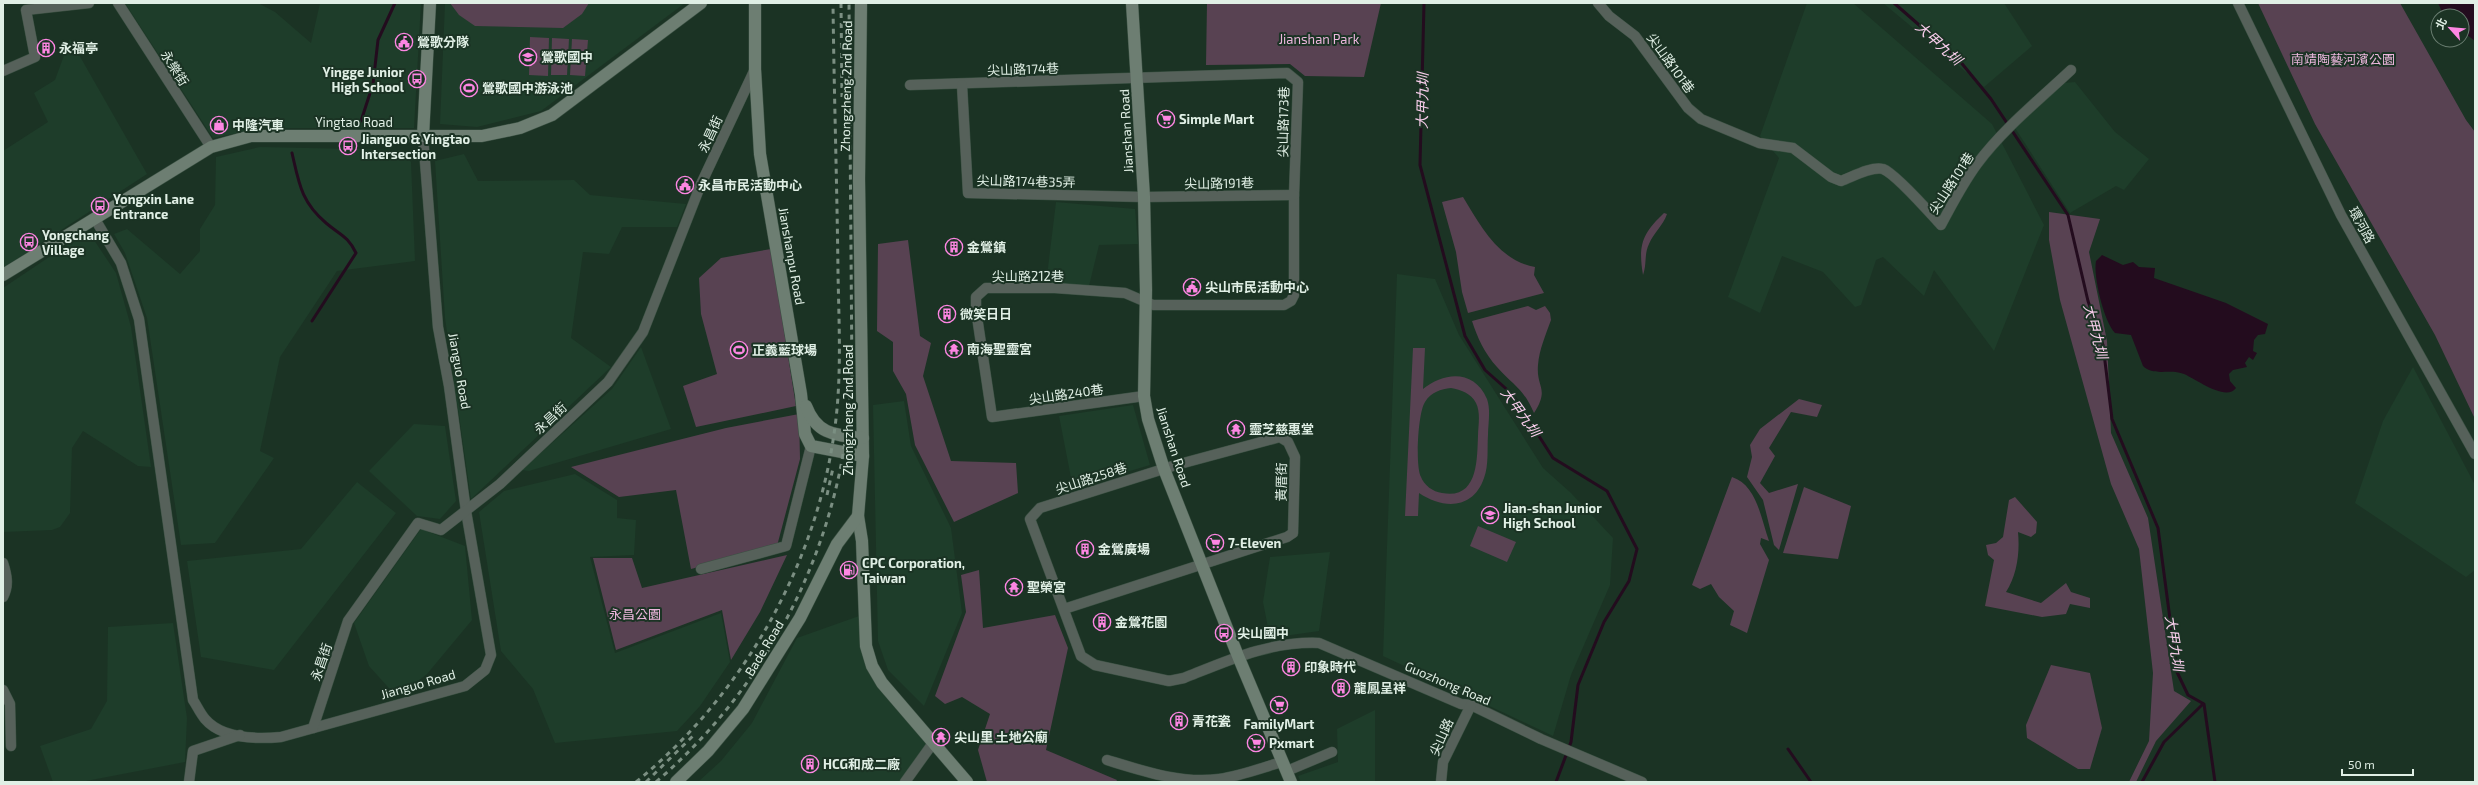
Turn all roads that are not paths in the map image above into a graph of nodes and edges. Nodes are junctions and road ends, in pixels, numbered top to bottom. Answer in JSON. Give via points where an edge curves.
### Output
{"nodes":[{"id":1,"x":89,"y":3,"type":"edge"},
{"id":2,"x":118,"y":3,"type":"edge"},
{"id":3,"x":430,"y":3,"type":"edge"},
{"id":4,"x":701,"y":3,"type":"edge"},
{"id":5,"x":755,"y":3,"type":"edge"},
{"id":6,"x":861,"y":3,"type":"edge"},
{"id":7,"x":1132,"y":3,"type":"edge"},
{"id":8,"x":1598,"y":3,"type":"edge"},
{"id":9,"x":2238,"y":3,"type":"edge"},
{"id":10,"x":755,"y":69,"type":"junction"},
{"id":11,"x":2071,"y":70,"type":"dead end"},
{"id":12,"x":3,"y":71,"type":"edge"},
{"id":13,"x":1137,"y":78,"type":"junction"},
{"id":14,"x":962,"y":85,"type":"junction"},
{"id":15,"x":910,"y":86,"type":"dead end"},
{"id":16,"x":422,"y":136,"type":"junction"},
{"id":17,"x":210,"y":147,"type":"junction"},
{"id":18,"x":1294,"y":195,"type":"junction"},
{"id":19,"x":1144,"y":197,"type":"junction"},
{"id":20,"x":95,"y":219,"type":"junction"},
{"id":21,"x":3,"y":275,"type":"edge"},
{"id":22,"x":1145,"y":300,"type":"junction"},
{"id":23,"x":801,"y":394,"type":"junction"},
{"id":24,"x":1144,"y":396,"type":"junction"},
{"id":25,"x":992,"y":417,"type":"joint"},
{"id":26,"x":863,"y":438,"type":"junction"},
{"id":27,"x":811,"y":446,"type":"junction"},
{"id":28,"x":2475,"y":454,"type":"edge"},
{"id":29,"x":863,"y":456,"type":"junction"},
{"id":30,"x":1164,"y":469,"type":"junction"},
{"id":31,"x":466,"y":512,"type":"junction"},
{"id":32,"x":858,"y":516,"type":"junction"},
{"id":33,"x":1030,"y":519,"type":"joint"},
{"id":34,"x":3,"y":564,"type":"edge"},
{"id":35,"x":1202,"y":564,"type":"junction"},
{"id":36,"x":701,"y":569,"type":"dead end"},
{"id":37,"x":3,"y":597,"type":"edge"},
{"id":38,"x":1064,"y":609,"type":"junction"},
{"id":39,"x":1238,"y":656,"type":"junction"},
{"id":40,"x":3,"y":690,"type":"edge"},
{"id":41,"x":1471,"y":705,"type":"junction"},
{"id":42,"x":313,"y":728,"type":"junction"},
{"id":43,"x":240,"y":735,"type":"junction"},
{"id":44,"x":933,"y":744,"type":"junction"},
{"id":45,"x":11,"y":746,"type":"dead end"},
{"id":46,"x":1332,"y":752,"type":"dead end"},
{"id":47,"x":1107,"y":760,"type":"dead end"},
{"id":48,"x":1287,"y":772,"type":"edge"},
{"id":49,"x":189,"y":782,"type":"edge"},
{"id":50,"x":676,"y":782,"type":"edge"},
{"id":51,"x":905,"y":782,"type":"edge"},
{"id":52,"x":967,"y":782,"type":"edge"},
{"id":53,"x":1441,"y":782,"type":"edge"},
{"id":54,"x":1642,"y":782,"type":"edge"}],
"edges":[{"from":1,"to":12,"type":"street","via":[[26,10],[35,57]]},
{"from":2,"to":17,"type":"street","name":"永樂街"},
{"from":3,"to":16,"type":"street","name":"Jianguo Road"},
{"from":4,"to":16,"type":"street","name":"Yingtao Road","via":[[552,115],[520,128],[482,136]]},
{"from":5,"to":10,"type":"street","name":"Jianshanpu Road"},
{"from":6,"to":26,"type":"street","name":"Zhongzheng 2nd Road","via":[[859,179]]},
{"from":7,"to":13,"type":"street","name":"Jianshan Road"},
{"from":8,"to":11,"type":"street","name":"尖山路101巷","via":[[1609,16],[1635,36],[1688,108],[1701,120],[1759,144],[1793,148],[1831,177],[1841,181],[1871,170],[1883,169],[1897,179],[1942,225],[1978,162],[2010,127]]},
{"from":9,"to":28,"type":"street","name":"環河路","via":[[2341,215]]},
{"from":10,"to":23,"type":"street","name":"Jianshanpu Road","via":[[760,154]]},
{"from":10,"to":31,"type":"street","name":"永昌街","via":[[701,184],[643,332],[608,382],[500,484]]},
{"from":13,"to":14,"type":"street","name":"尖山路174巷"},
{"from":13,"to":18,"type":"street","name":"尖山路173巷","via":[[1287,73],[1298,82]]},
{"from":13,"to":19,"type":"street","name":"Jianshan Road"},
{"from":14,"to":15,"type":"street","name":"尖山路174巷"},
{"from":14,"to":19,"type":"street","name":"尖山路174巷35弄","via":[[968,193]]},
{"from":16,"to":17,"type":"street","name":"Yingtao Road","via":[[251,136]]},
{"from":16,"to":31,"type":"street","name":"Jianguo Road","via":[[438,327],[449,386]]},
{"from":17,"to":20,"type":"street","name":"Yingtao Road"},
{"from":18,"to":19,"type":"street","name":"尖山路191巷"},
{"from":18,"to":22,"type":"street","name":"尖山路173巷","via":[[1294,295],[1291,302],[1284,305],[1242,306],[1153,305]]},
{"from":19,"to":22,"type":"street","name":"Jianshan Road"},
{"from":20,"to":21,"type":"street","name":"Yingtao Road"},
{"from":20,"to":43,"type":"street","name":"Jianguo Road","via":[[121,263],[139,319],[193,700],[206,720],[220,730]]},
{"from":22,"to":24,"type":"street","name":"Jianshan Road"},
{"from":22,"to":25,"type":"street","name":"尖山路212巷","via":[[1125,294],[1055,288],[986,288],[976,297],[976,304]]},
{"from":23,"to":26,"type":"street","name":"Jianshanpu Road","via":[[811,420],[821,429],[834,434]]},
{"from":23,"to":27,"type":"street","name":"Jianshanpu Road","via":[[805,434]]},
{"from":24,"to":25,"type":"street","name":"尖山路240巷"},
{"from":24,"to":30,"type":"street","name":"Jianshan Road","via":[[1148,419]]},
{"from":26,"to":29,"type":"street","name":"Zhongzheng 2nd Road"},
{"from":27,"to":29,"type":"street"},
{"from":27,"to":36,"type":"street","via":[[786,546]]},
{"from":29,"to":32,"type":"street","name":"Zhongzheng 2nd Road"},
{"from":30,"to":33,"type":"street","name":"尖山路258巷","via":[[1040,508]]},
{"from":30,"to":35,"type":"street","name":"Jianshan Road"},
{"from":30,"to":35,"type":"street","name":"黃厝街","via":[[1280,437],[1292,448],[1295,457],[1293,533]]},
{"from":31,"to":42,"type":"street","name":"永昌街","via":[[441,530],[418,522],[348,621]]},
{"from":31,"to":42,"type":"street","name":"Jianguo Road","via":[[491,655],[485,670],[465,686]]},
{"from":32,"to":44,"type":"street","name":"Zhongzheng 2nd Road","via":[[862,541],[866,646],[872,666],[882,683]]},
{"from":32,"to":50,"type":"street","name":"Bade Road","via":[[837,544],[800,618],[743,709],[708,751]]},
{"from":33,"to":38,"type":"street","name":"Guozhong Road"},
{"from":34,"to":37,"type":"street","via":[[7,575],[7,590]]},
{"from":35,"to":38,"type":"street"},
{"from":35,"to":39,"type":"street","name":"Jianshan Road"},
{"from":38,"to":39,"type":"street","name":"Guozhong Road","via":[[1081,656],[1095,665],[1169,681],[1184,678]]},
{"from":39,"to":41,"type":"street","name":"Guozhong Road","via":[[1276,645],[1319,643],[1461,704]]},
{"from":39,"to":48,"type":"street","name":"Jianshan Road"},
{"from":40,"to":45,"type":"street","via":[[10,704]]},
{"from":41,"to":53,"type":"street","name":"尖山路","via":[[1443,762]]},
{"from":41,"to":54,"type":"street","name":"Guozhong Road","via":[[1568,751]]},
{"from":42,"to":43,"type":"street","name":"Jianguo Road","via":[[282,737],[260,739]]},
{"from":43,"to":49,"type":"street","via":[[193,751]]},
{"from":44,"to":51,"type":"street"},
{"from":44,"to":52,"type":"street","name":"Zhongzheng 2nd Road"},
{"from":46,"to":48,"type":"street"},
{"from":47,"to":48,"type":"street","via":[[1161,775],[1187,779],[1219,779]]}]}
